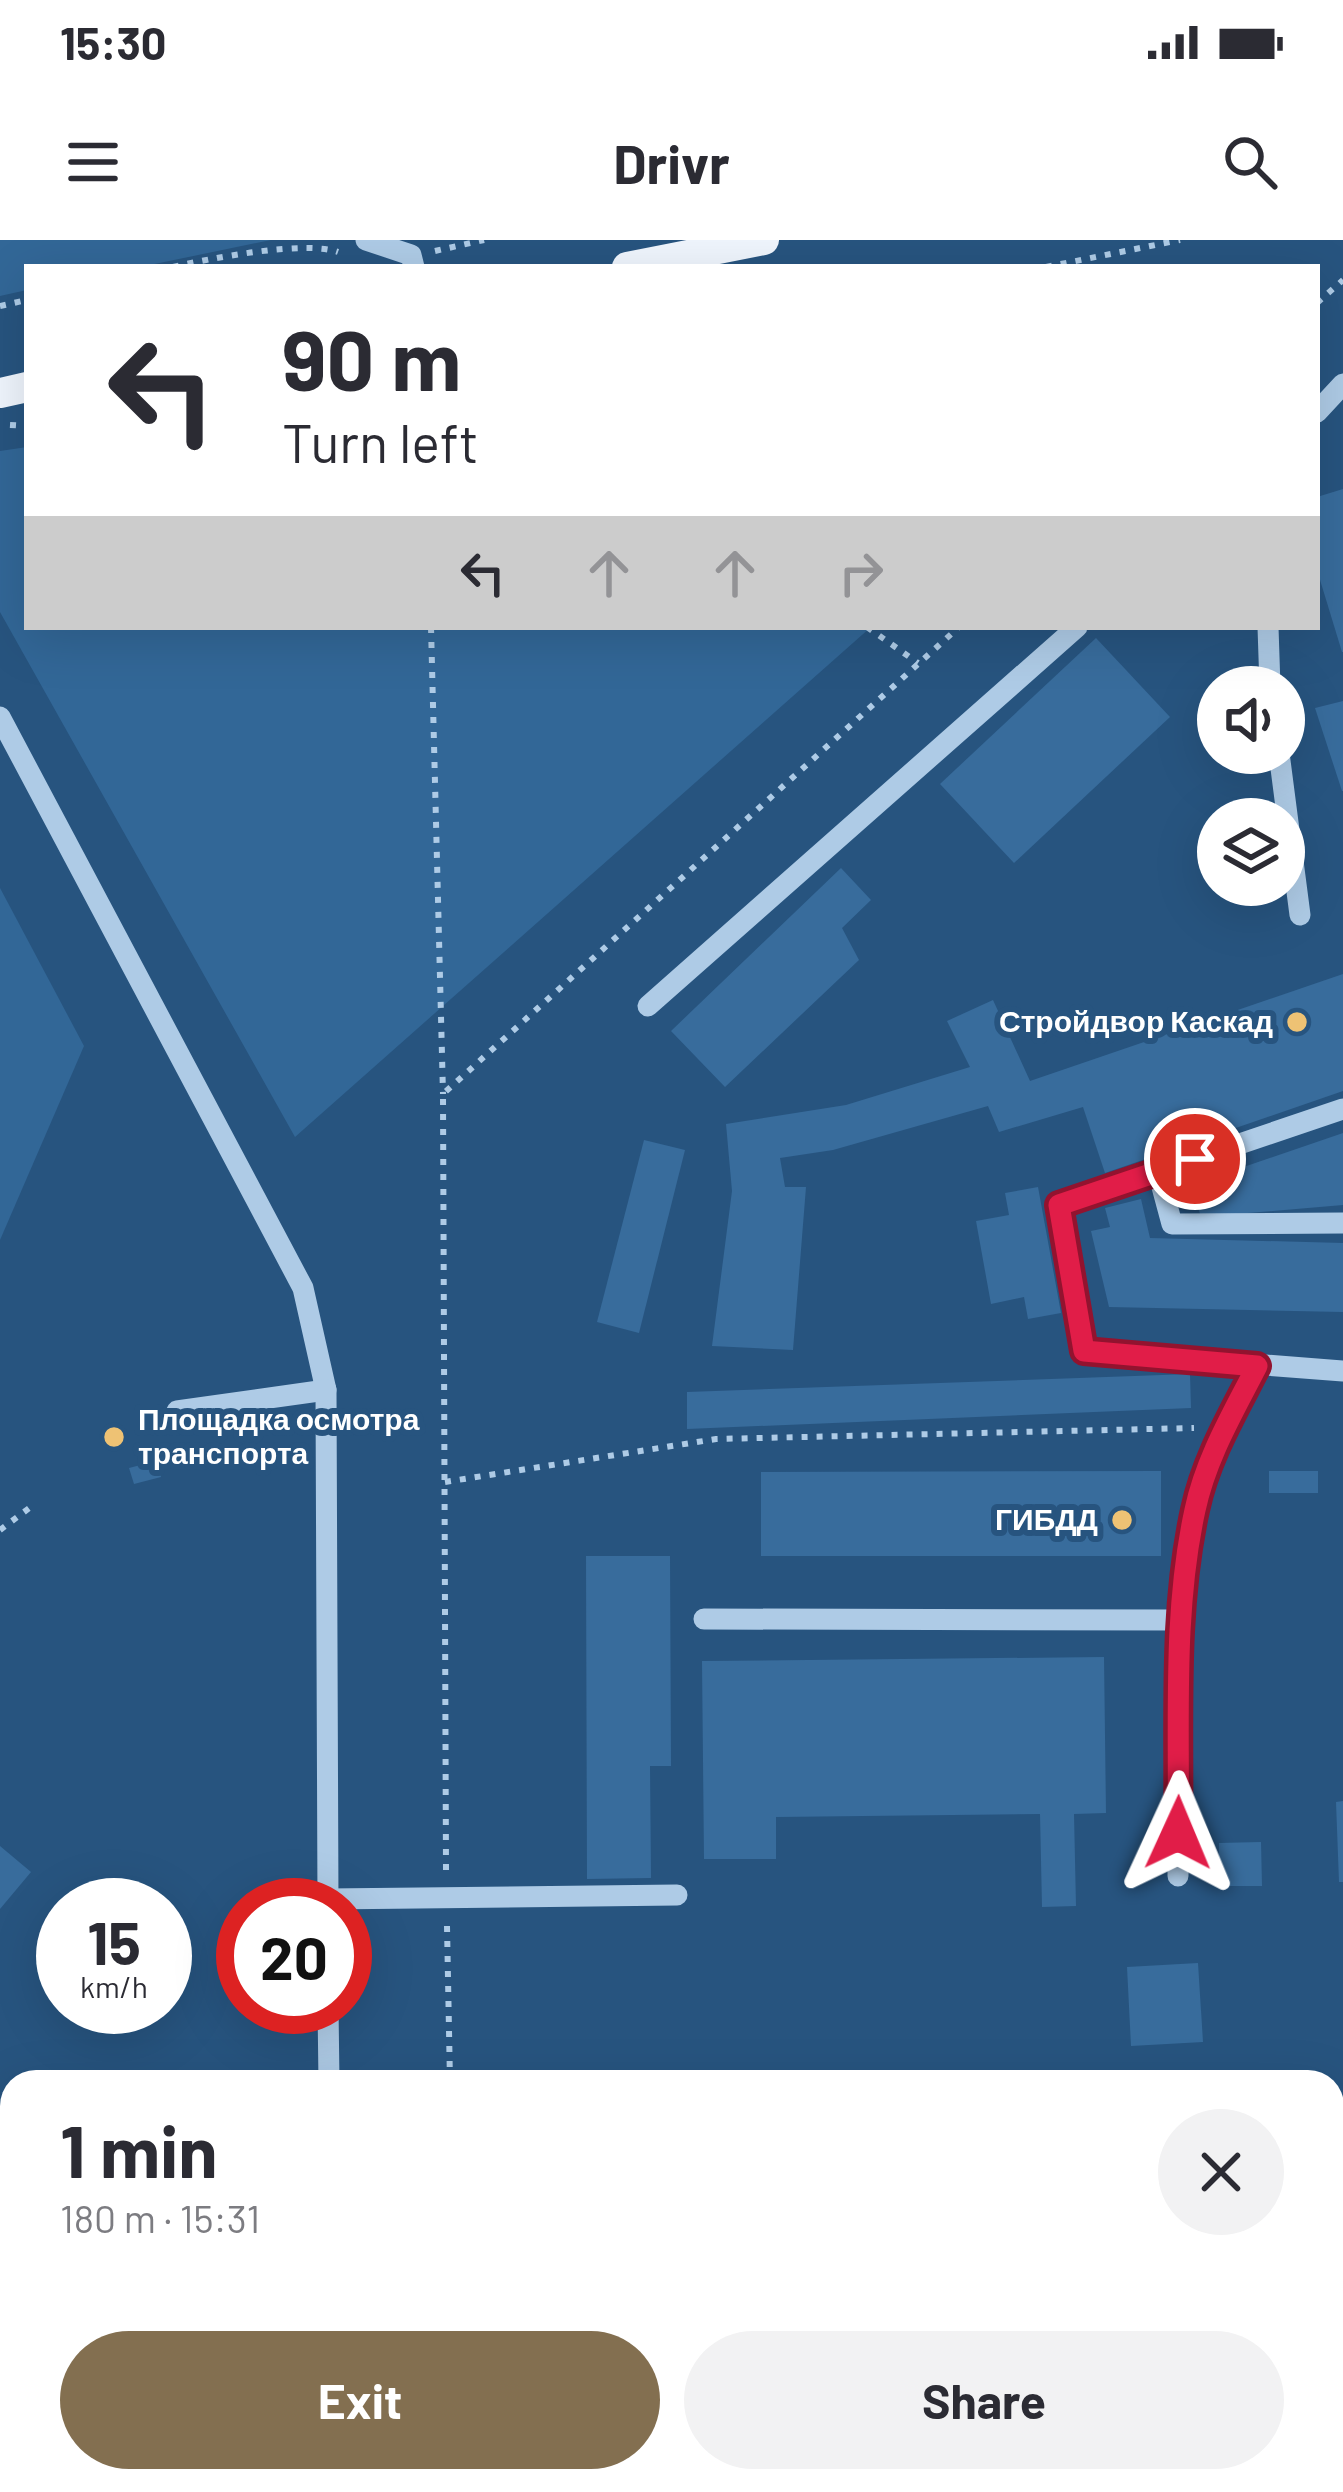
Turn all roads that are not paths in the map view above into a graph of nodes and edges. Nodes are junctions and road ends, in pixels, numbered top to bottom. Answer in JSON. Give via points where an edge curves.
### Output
{"nodes":[{"id":1,"x":366,"y":240,"type":"edge"},
{"id":2,"x":764,"y":240,"type":"edge"},
{"id":3,"x":413,"y":261,"type":"edge"},
{"id":4,"x":642,"y":264,"type":"edge"},
{"id":5,"x":1343,"y":384,"type":"edge"},
{"id":6,"x":1320,"y":409,"type":"edge"},
{"id":7,"x":1074,"y":630,"type":"edge"},
{"id":8,"x":1268,"y":630,"type":"edge"},
{"id":9,"x":1269,"y":666,"type":"edge"},
{"id":10,"x":0,"y":717,"type":"edge"},
{"id":11,"x":1282,"y":774,"type":"edge"},
{"id":12,"x":1300,"y":914,"type":"dead end"},
{"id":13,"x":648,"y":1006,"type":"dead end"},
{"id":14,"x":1343,"y":1109,"type":"edge"},
{"id":15,"x":1158,"y":1172,"type":"junction"},
{"id":16,"x":1343,"y":1223,"type":"edge"},
{"id":17,"x":1257,"y":1366,"type":"junction"},
{"id":18,"x":1343,"y":1370,"type":"edge"},
{"id":19,"x":326,"y":1390,"type":"junction"},
{"id":20,"x":177,"y":1412,"type":"dead end"},
{"id":21,"x":704,"y":1619,"type":"dead end"},
{"id":22,"x":1181,"y":1620,"type":"junction"},
{"id":23,"x":1178,"y":1876,"type":"dead end"},
{"id":24,"x":328,"y":1878,"type":"edge"},
{"id":25,"x":676,"y":1895,"type":"dead end"},
{"id":26,"x":372,"y":1901,"type":"edge"},
{"id":27,"x":328,"y":2034,"type":"edge"},
{"id":28,"x":329,"y":2070,"type":"edge"}],
"edges":[{"from":1,"to":3,"type":"street"},
{"from":2,"to":4,"type":"main road"},
{"from":5,"to":6,"type":"street"},
{"from":7,"to":13,"type":"street"},
{"from":8,"to":9,"type":"street"},
{"from":10,"to":19,"type":"street","via":[[303,1288]]},
{"from":11,"to":12,"type":"street"},
{"from":14,"to":15,"type":"street"},
{"from":15,"to":16,"type":"street","via":[[1172,1224]]},
{"from":15,"to":17,"type":"street","via":[[1059,1205],[1084,1351]]},
{"from":17,"to":18,"type":"street"},
{"from":17,"to":22,"type":"street","via":[[1195,1510]]},
{"from":19,"to":20,"type":"street"},
{"from":19,"to":24,"type":"street"},
{"from":21,"to":22,"type":"street"},
{"from":22,"to":23,"type":"street"},
{"from":25,"to":26,"type":"street"},
{"from":27,"to":28,"type":"street"}]}
